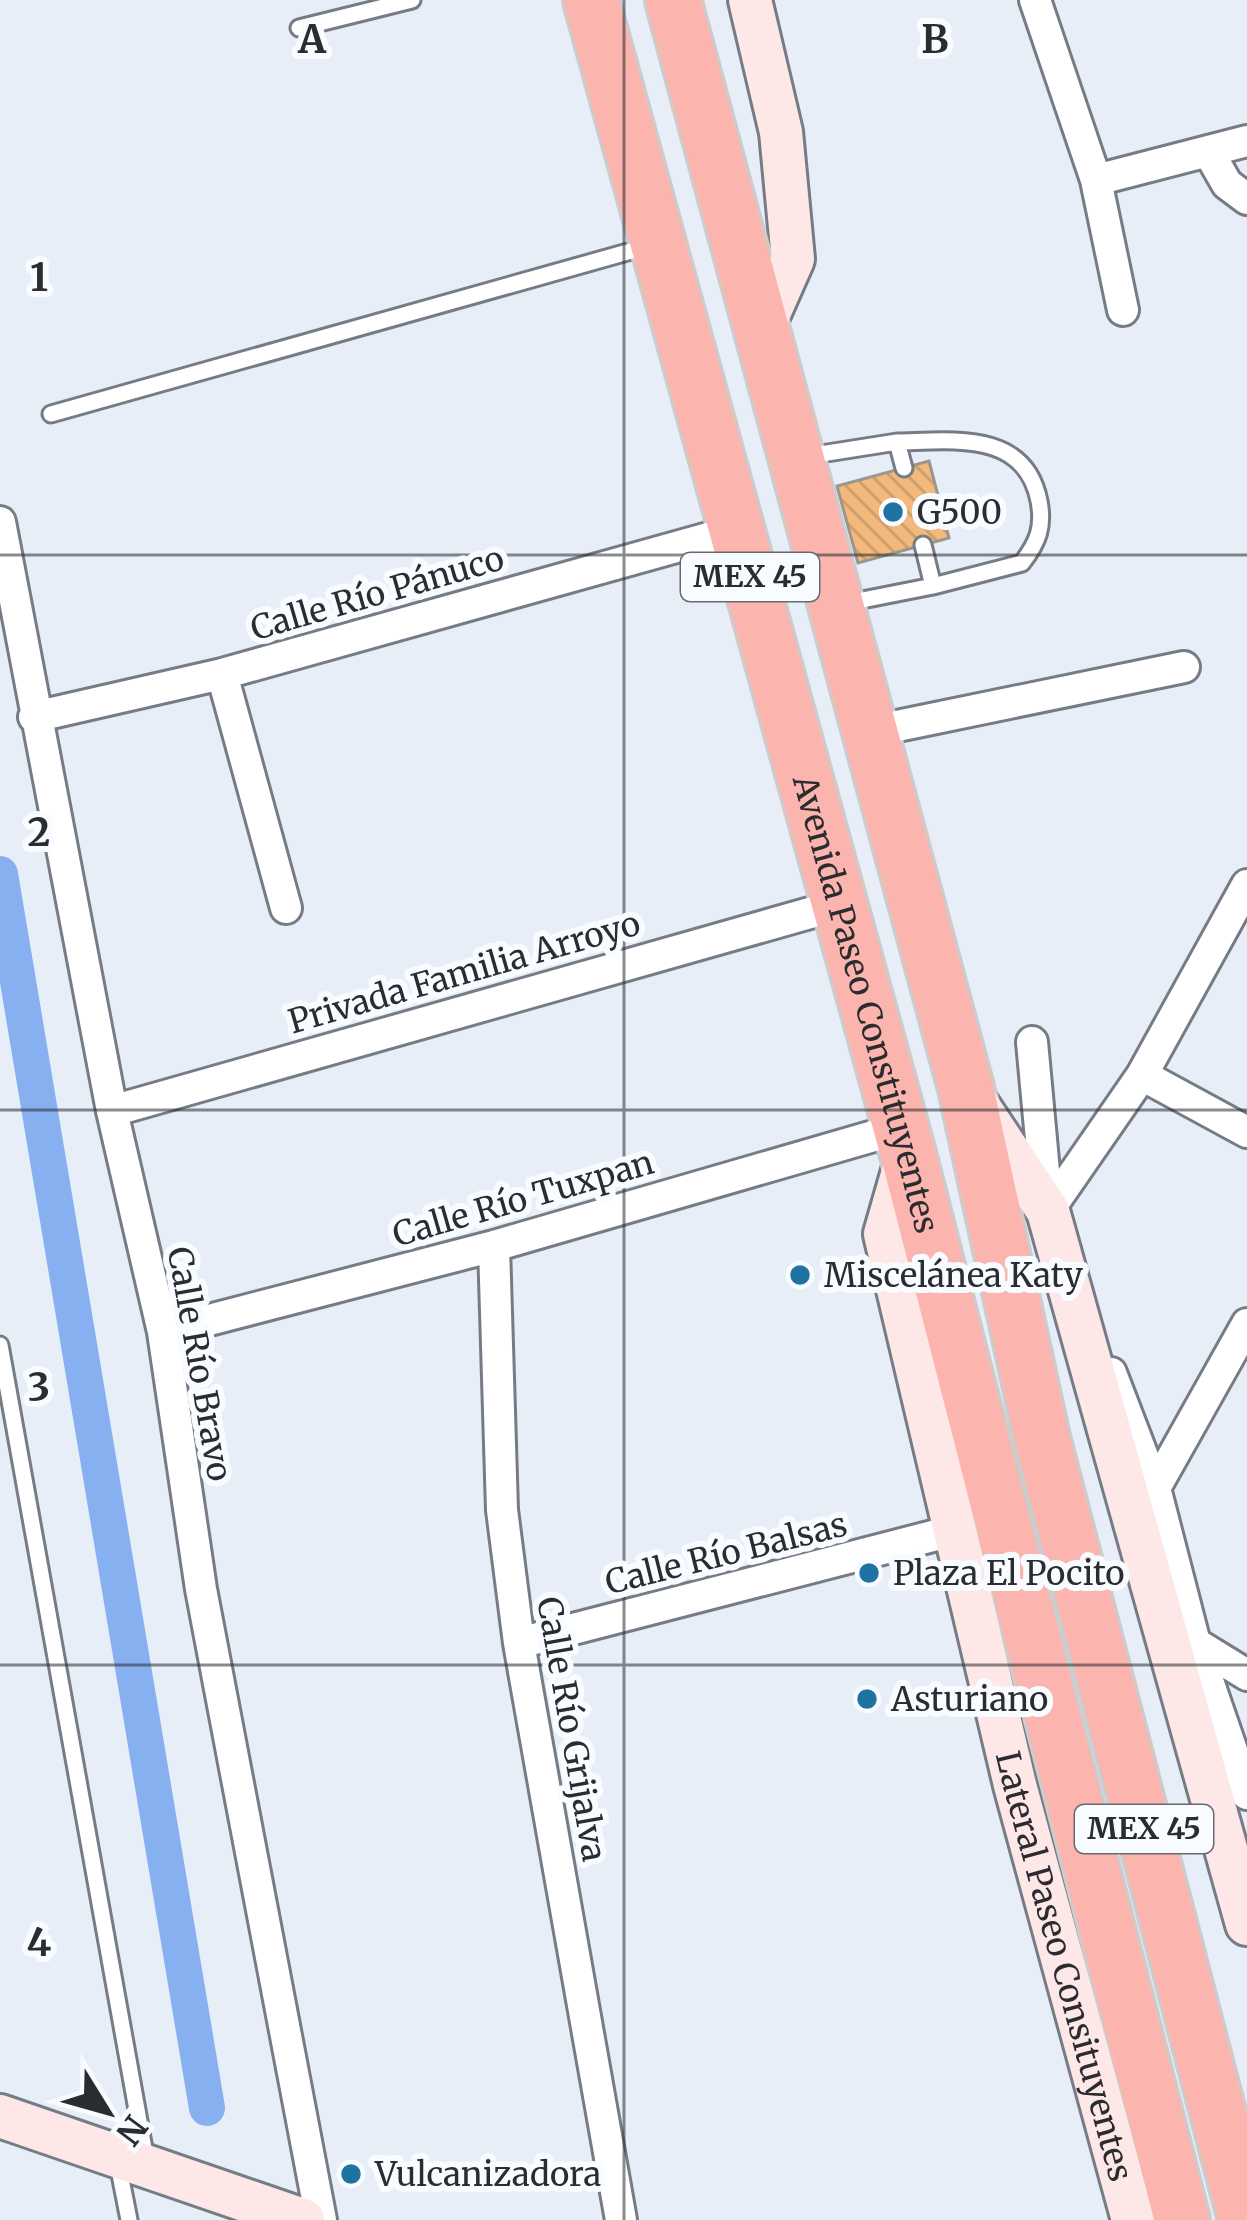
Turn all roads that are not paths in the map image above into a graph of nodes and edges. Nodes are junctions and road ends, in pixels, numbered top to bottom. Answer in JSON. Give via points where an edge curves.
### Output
{"nodes":[{"id":1,"x":412,"y":0,"type":"edge"},
{"id":2,"x":591,"y":0,"type":"edge"},
{"id":3,"x":673,"y":0,"type":"edge"},
{"id":4,"x":750,"y":0,"type":"edge"},
{"id":5,"x":1035,"y":0,"type":"edge"},
{"id":6,"x":299,"y":28,"type":"dead end"},
{"id":7,"x":1247,"y":141,"type":"edge"},
{"id":8,"x":1208,"y":151,"type":"junction"},
{"id":9,"x":1096,"y":181,"type":"junction"},
{"id":10,"x":1247,"y":199,"type":"edge"},
{"id":11,"x":658,"y":244,"type":"junction"},
{"id":12,"x":1123,"y":310,"type":"dead end"},
{"id":13,"x":763,"y":328,"type":"junction"},
{"id":14,"x":51,"y":414,"type":"dead end"},
{"id":15,"x":897,"y":442,"type":"junction"},
{"id":16,"x":795,"y":458,"type":"junction"},
{"id":17,"x":904,"y":468,"type":"dead end"},
{"id":18,"x":0,"y":522,"type":"edge"},
{"id":19,"x":737,"y":530,"type":"junction"},
{"id":20,"x":923,"y":545,"type":"dead end"},
{"id":21,"x":933,"y":586,"type":"junction"},
{"id":22,"x":833,"y":606,"type":"junction"},
{"id":23,"x":1184,"y":667,"type":"dead end"},
{"id":24,"x":222,"y":674,"type":"junction"},
{"id":25,"x":34,"y":717,"type":"junction"},
{"id":26,"x":868,"y":732,"type":"junction"},
{"id":27,"x":1247,"y":884,"type":"edge"},
{"id":28,"x":838,"y":905,"type":"junction"},
{"id":29,"x":286,"y":908,"type":"dead end"},
{"id":30,"x":1033,"y":1042,"type":"dead end"},
{"id":31,"x":1142,"y":1075,"type":"junction"},
{"id":32,"x":966,"y":1088,"type":"junction"},
{"id":33,"x":112,"y":1111,"type":"junction"},
{"id":34,"x":1247,"y":1132,"type":"edge"},
{"id":35,"x":904,"y":1141,"type":"junction"},
{"id":36,"x":1048,"y":1211,"type":"junction"},
{"id":37,"x":494,"y":1246,"type":"junction"},
{"id":38,"x":1247,"y":1324,"type":"edge"},
{"id":39,"x":164,"y":1332,"type":"junction"},
{"id":40,"x":0,"y":1345,"type":"edge"},
{"id":41,"x":1156,"y":1488,"type":"junction"},
{"id":42,"x":952,"y":1531,"type":"junction"},
{"id":43,"x":519,"y":1643,"type":"junction"},
{"id":44,"x":1195,"y":1643,"type":"junction"},
{"id":45,"x":1247,"y":1675,"type":"edge"},
{"id":46,"x":1247,"y":1794,"type":"edge"},
{"id":47,"x":1247,"y":1924,"type":"edge"},
{"id":48,"x":0,"y":2116,"type":"edge"},
{"id":49,"x":131,"y":2157,"type":"junction"},
{"id":50,"x":1129,"y":2206,"type":"edge"},
{"id":51,"x":129,"y":2220,"type":"edge"},
{"id":52,"x":303,"y":2220,"type":"edge"},
{"id":53,"x":321,"y":2220,"type":"edge"},
{"id":54,"x":621,"y":2220,"type":"edge"},
{"id":55,"x":1160,"y":2220,"type":"edge"},
{"id":56,"x":1182,"y":2220,"type":"edge"},
{"id":57,"x":1246,"y":2220,"type":"edge"}],
"edges":[{"from":1,"to":6,"type":"lane"},
{"from":2,"to":11,"type":"highway","name":"Avenida Paseo Constituyentes","number":"MEX 45"},
{"from":3,"to":13,"type":"highway","number":"MEX 45"},
{"from":4,"to":13,"type":"street","via":[[782,132],[793,259]]},
{"from":5,"to":9,"type":"street"},
{"from":7,"to":8,"type":"street"},
{"from":8,"to":9,"type":"street"},
{"from":8,"to":10,"type":"street","via":[[1226,184]]},
{"from":9,"to":12,"type":"street"},
{"from":11,"to":14,"type":"lane"},
{"from":11,"to":19,"type":"highway","name":"Avenida Paseo Constituyentes","number":"MEX 45"},
{"from":13,"to":16,"type":"highway","number":"MEX 45"},
{"from":15,"to":16,"type":"lane"},
{"from":15,"to":17,"type":"lane"},
{"from":15,"to":21,"type":"lane","via":[[975,440],[1016,456],[1035,482],[1043,522],[1022,563]]},
{"from":16,"to":22,"type":"highway","number":"MEX 45"},
{"from":18,"to":25,"type":"street","name":"Calle Río Bravo"},
{"from":19,"to":24,"type":"street","name":"Calle Río Pánuco"},
{"from":19,"to":28,"type":"highway","name":"Avenida Paseo Constituyentes","number":"MEX 45"},
{"from":20,"to":21,"type":"lane"},
{"from":21,"to":22,"type":"lane"},
{"from":22,"to":26,"type":"highway","number":"MEX 45"},
{"from":23,"to":26,"type":"street"},
{"from":24,"to":25,"type":"street","name":"Calle Río Pánuco"},
{"from":24,"to":29,"type":"street"},
{"from":25,"to":33,"type":"street","name":"Calle Río Bravo"},
{"from":26,"to":32,"type":"highway","number":"MEX 45"},
{"from":27,"to":31,"type":"street"},
{"from":28,"to":33,"type":"street","name":"Privada Familia Arroyo"},
{"from":28,"to":35,"type":"highway","name":"Avenida Paseo Constituyentes","number":"MEX 45"},
{"from":30,"to":36,"type":"street"},
{"from":31,"to":34,"type":"street"},
{"from":31,"to":36,"type":"street"},
{"from":32,"to":36,"type":"street"},
{"from":32,"to":57,"type":"highway","number":"MEX 45","via":[[1042,1438]]},
{"from":33,"to":39,"type":"street","name":"Calle Río Bravo"},
{"from":35,"to":37,"type":"street","name":"Calle Río Tuxpan"},
{"from":35,"to":42,"type":"street","name":"Lateral Paseo Consituyentes","via":[[885,1234]]},
{"from":35,"to":56,"type":"highway","name":"Avenida Paseo Constituyentes","number":"MEX 45"},
{"from":36,"to":41,"type":"street"},
{"from":36,"to":47,"type":"street"},
{"from":37,"to":39,"type":"street","name":"Calle Río Tuxpan"},
{"from":37,"to":43,"type":"street","name":"Calle Río Grijalva","via":[[502,1510]]},
{"from":38,"to":41,"type":"street"},
{"from":39,"to":53,"type":"street","name":"Calle Río Bravo","via":[[201,1589]]},
{"from":40,"to":49,"type":"lane"},
{"from":41,"to":44,"type":"street"},
{"from":42,"to":43,"type":"street","name":"Calle Río Balsas"},
{"from":42,"to":50,"type":"street","name":"Lateral Paseo Consituyentes"},
{"from":43,"to":54,"type":"street","name":"Calle Río Grijalva"},
{"from":44,"to":45,"type":"street"},
{"from":44,"to":46,"type":"street"},
{"from":48,"to":49,"type":"street"},
{"from":49,"to":51,"type":"lane"},
{"from":49,"to":52,"type":"street"},
{"from":50,"to":55,"type":"street"}]}
